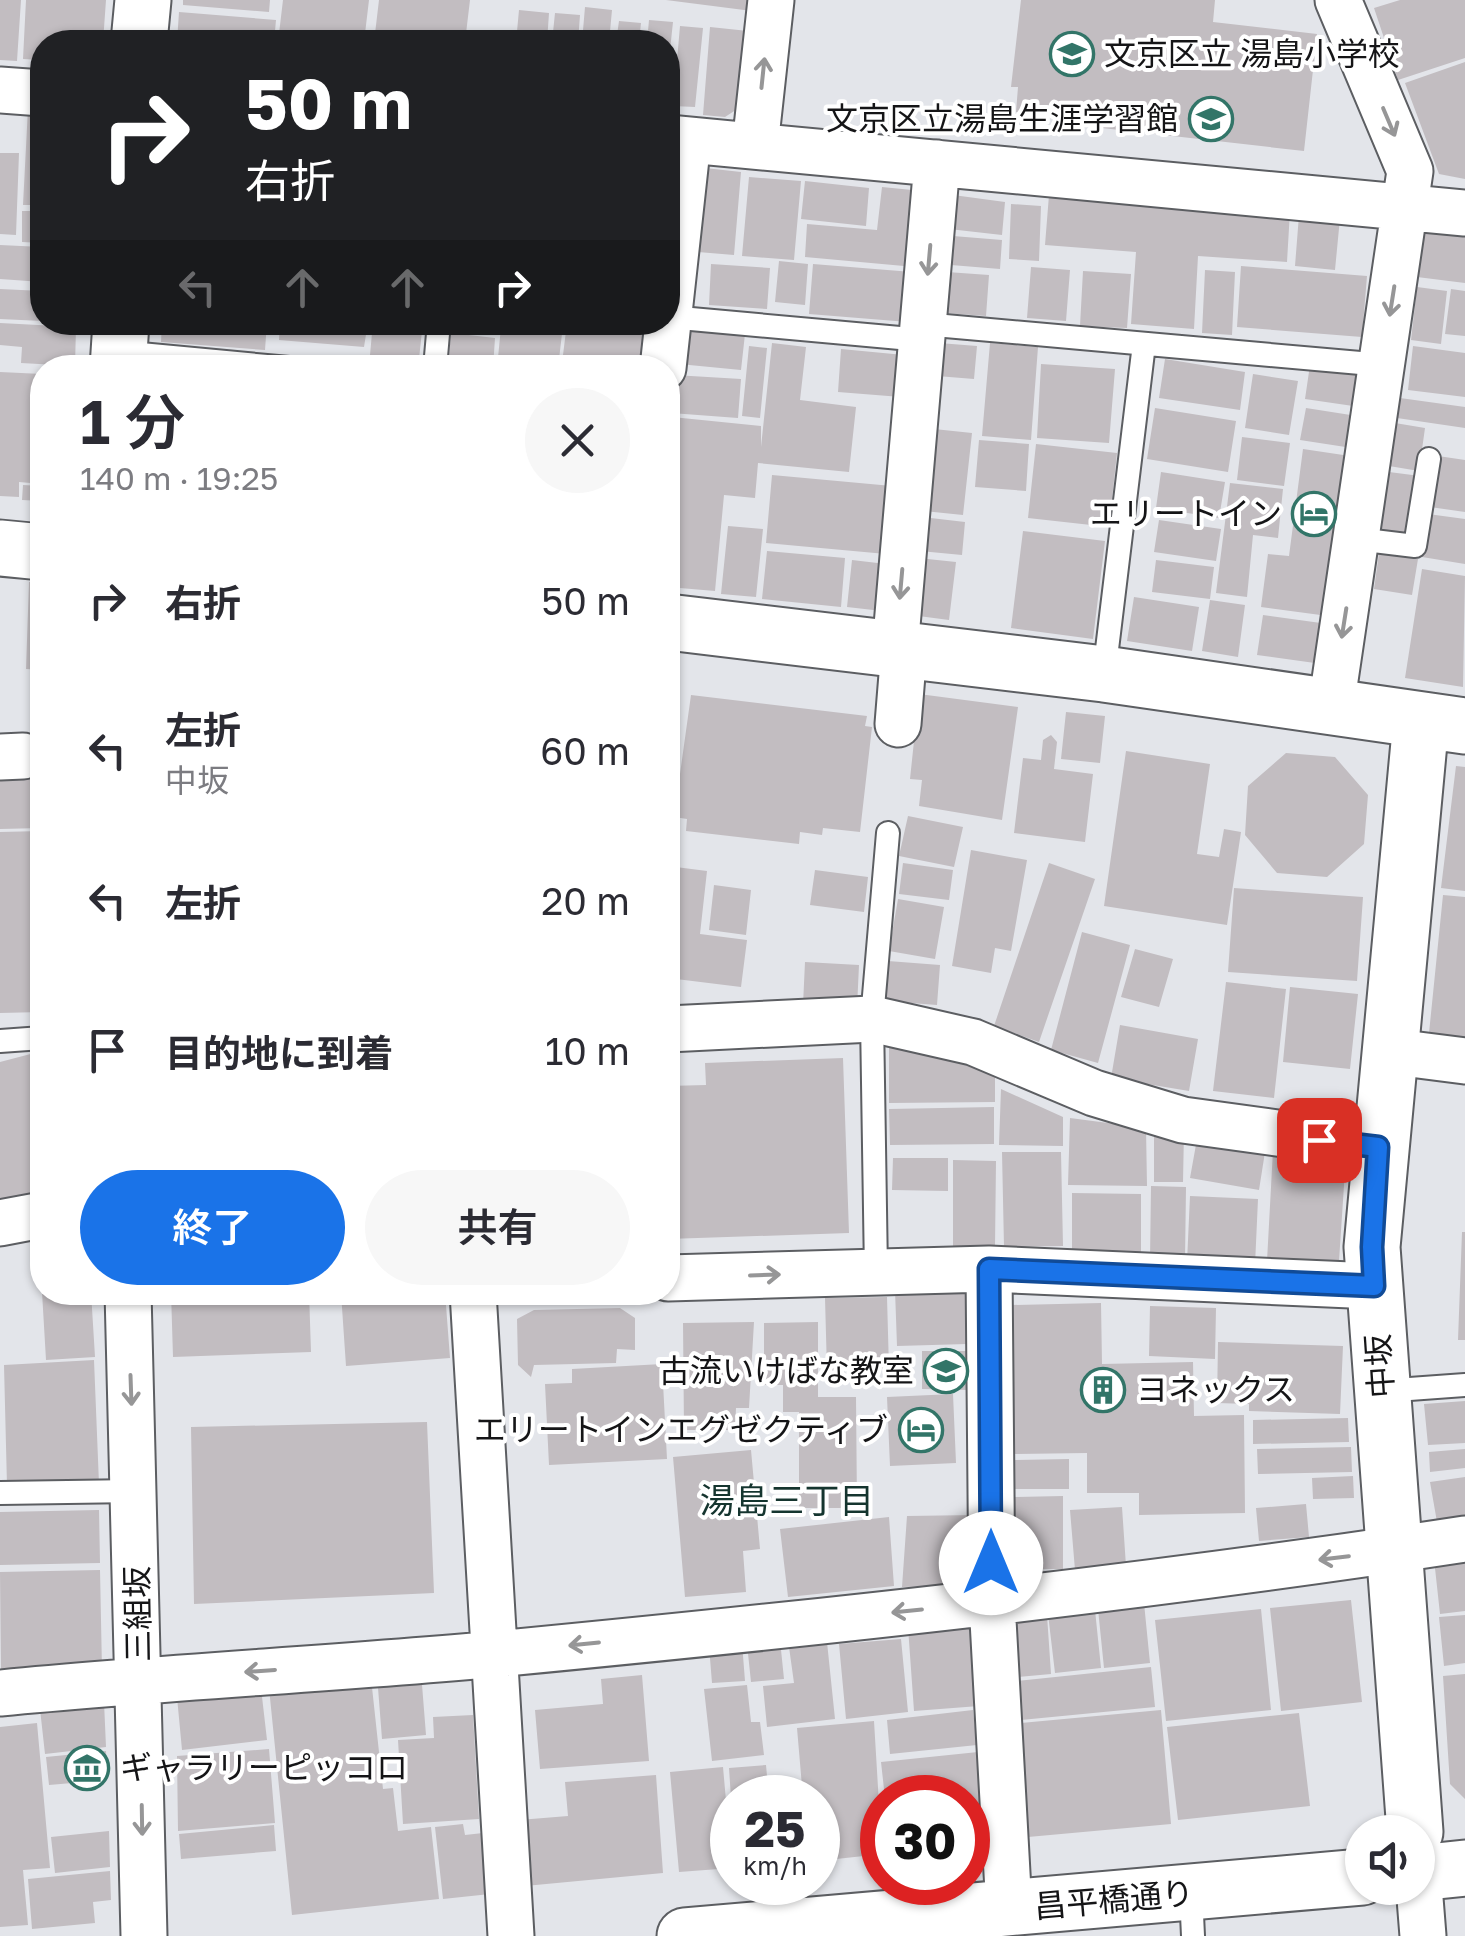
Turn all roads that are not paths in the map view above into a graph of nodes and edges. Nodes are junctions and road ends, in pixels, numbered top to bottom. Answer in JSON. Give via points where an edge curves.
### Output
{"nodes":[{"id":1,"x":143,"y":0,"type":"edge"},
{"id":2,"x":770,"y":0,"type":"edge"},
{"id":3,"x":1338,"y":0,"type":"edge"},
{"id":4,"x":140,"y":30,"type":"edge"},
{"id":5,"x":0,"y":90,"type":"edge"},
{"id":6,"x":30,"y":92,"type":"edge"},
{"id":7,"x":680,"y":139,"type":"edge"},
{"id":8,"x":756,"y":146,"type":"junction"},
{"id":9,"x":937,"y":163,"type":"junction"},
{"id":10,"x":1407,"y":205,"type":"junction"},
{"id":11,"x":1465,"y":213,"type":"edge"},
{"id":12,"x":680,"y":318,"type":"edge"},
{"id":13,"x":922,"y":332,"type":"junction"},
{"id":14,"x":1144,"y":344,"type":"junction"},
{"id":15,"x":120,"y":347,"type":"edge"},
{"id":16,"x":184,"y":355,"type":"edge"},
{"id":17,"x":1383,"y":365,"type":"junction"},
{"id":18,"x":1429,"y":459,"type":"dead end"},
{"id":19,"x":1356,"y":539,"type":"junction"},
{"id":20,"x":0,"y":548,"type":"edge"},
{"id":21,"x":30,"y":551,"type":"edge"},
{"id":22,"x":680,"y":623,"type":"edge"},
{"id":23,"x":899,"y":650,"type":"junction"},
{"id":24,"x":1104,"y":674,"type":"junction"},
{"id":25,"x":1331,"y":707,"type":"junction"},
{"id":26,"x":1443,"y":723,"type":"edge"},
{"id":27,"x":898,"y":724,"type":"dead end"},
{"id":28,"x":888,"y":833,"type":"dead end"},
{"id":29,"x":872,"y":1019,"type":"junction"},
{"id":30,"x":680,"y":1028,"type":"edge"},
{"id":31,"x":30,"y":1039,"type":"edge"},
{"id":32,"x":0,"y":1041,"type":"edge"},
{"id":33,"x":1387,"y":1051,"type":"junction"},
{"id":34,"x":1465,"y":1061,"type":"edge"},
{"id":35,"x":1378,"y":1147,"type":"junction"},
{"id":36,"x":30,"y":1218,"type":"edge"},
{"id":37,"x":0,"y":1222,"type":"edge"},
{"id":38,"x":989,"y":1269,"type":"junction"},
{"id":39,"x":876,"y":1272,"type":"junction"},
{"id":40,"x":680,"y":1278,"type":"edge"},
{"id":41,"x":1374,"y":1286,"type":"junction"},
{"id":42,"x":128,"y":1305,"type":"edge"},
{"id":43,"x":474,"y":1305,"type":"edge"},
{"id":44,"x":1465,"y":1385,"type":"edge"},
{"id":45,"x":1382,"y":1392,"type":"junction"},
{"id":46,"x":135,"y":1491,"type":"junction"},
{"id":47,"x":0,"y":1493,"type":"edge"},
{"id":48,"x":1465,"y":1540,"type":"edge"},
{"id":49,"x":1394,"y":1550,"type":"junction"},
{"id":50,"x":992,"y":1602,"type":"junction"},
{"id":51,"x":495,"y":1654,"type":"junction"},
{"id":52,"x":139,"y":1680,"type":"junction"},
{"id":53,"x":0,"y":1694,"type":"edge"},
{"id":54,"x":1414,"y":1815,"type":"edge"},
{"id":55,"x":1465,"y":1868,"type":"edge"},
{"id":56,"x":1435,"y":1871,"type":"edge"},
{"id":57,"x":1345,"y":1882,"type":"edge"},
{"id":58,"x":1420,"y":1905,"type":"edge"},
{"id":59,"x":1010,"y":1909,"type":"junction"},
{"id":60,"x":1192,"y":1914,"type":"edge"},
{"id":61,"x":951,"y":1925,"type":"edge"},
{"id":62,"x":720,"y":1934,"type":"edge"},
{"id":63,"x":144,"y":1936,"type":"edge"},
{"id":64,"x":511,"y":1936,"type":"edge"},
{"id":65,"x":1422,"y":1936,"type":"edge"}],
"edges":[{"from":1,"to":4,"type":"street"},
{"from":8,"to":2,"type":"street","one_way":true},
{"from":3,"to":10,"type":"street","one_way":true,"via":[[1410,171]]},
{"from":5,"to":6,"type":"street"},
{"from":7,"to":8,"type":"street"},
{"from":8,"to":9,"type":"street"},
{"from":9,"to":10,"type":"street"},
{"from":9,"to":13,"type":"street","one_way":true},
{"from":10,"to":11,"type":"street"},
{"from":10,"to":17,"type":"street","one_way":true},
{"from":12,"to":13,"type":"lane"},
{"from":13,"to":14,"type":"lane"},
{"from":13,"to":23,"type":"street","one_way":true},
{"from":14,"to":17,"type":"lane"},
{"from":14,"to":24,"type":"lane"},
{"from":15,"to":16,"type":"lane"},
{"from":17,"to":19,"type":"street"},
{"from":18,"to":19,"type":"lane","via":[[1415,546]]},
{"from":19,"to":25,"type":"street","one_way":true},
{"from":20,"to":21,"type":"street"},
{"from":22,"to":23,"type":"street"},
{"from":23,"to":24,"type":"street"},
{"from":23,"to":27,"type":"street"},
{"from":24,"to":25,"type":"street"},
{"from":25,"to":26,"type":"street"},
{"from":26,"to":33,"type":"street","name":"中坂"},
{"from":28,"to":29,"type":"lane"},
{"from":29,"to":30,"type":"street"},
{"from":29,"to":35,"type":"street","via":[[973,1042],[1094,1093],[1183,1120]]},
{"from":29,"to":39,"type":"lane"},
{"from":31,"to":32,"type":"lane"},
{"from":33,"to":34,"type":"street"},
{"from":33,"to":35,"type":"street","name":"中坂"},
{"from":35,"to":41,"type":"street","name":"中坂"},
{"from":36,"to":37,"type":"street"},
{"from":38,"to":39,"type":"street"},
{"from":38,"to":41,"type":"street"},
{"from":38,"to":50,"type":"street"},
{"from":40,"to":39,"type":"street","one_way":true},
{"from":41,"to":45,"type":"street","name":"中坂"},
{"from":42,"to":46,"type":"street","name":"三組坂","one_way":true},
{"from":43,"to":51,"type":"street"},
{"from":44,"to":45,"type":"lane"},
{"from":45,"to":49,"type":"street","name":"中坂"},
{"from":46,"to":47,"type":"lane"},
{"from":46,"to":52,"type":"street","name":"三組坂"},
{"from":48,"to":49,"type":"street"},
{"from":49,"to":50,"type":"street","one_way":true},
{"from":49,"to":54,"type":"street","name":"中坂"},
{"from":50,"to":51,"type":"street","one_way":true},
{"from":50,"to":59,"type":"street"},
{"from":51,"to":52,"type":"street","one_way":true},
{"from":51,"to":64,"type":"street"},
{"from":52,"to":53,"type":"street"},
{"from":52,"to":63,"type":"street","name":"三組坂","one_way":true},
{"from":55,"to":56,"type":"street"},
{"from":57,"to":60,"type":"street","name":"昌平橋通り"},
{"from":58,"to":65,"type":"street"},
{"from":59,"to":60,"type":"street","name":"昌平橋通り"},
{"from":59,"to":61,"type":"street","name":"昌平橋通り"},
{"from":61,"to":62,"type":"street","name":"昌平橋通り"}]}
